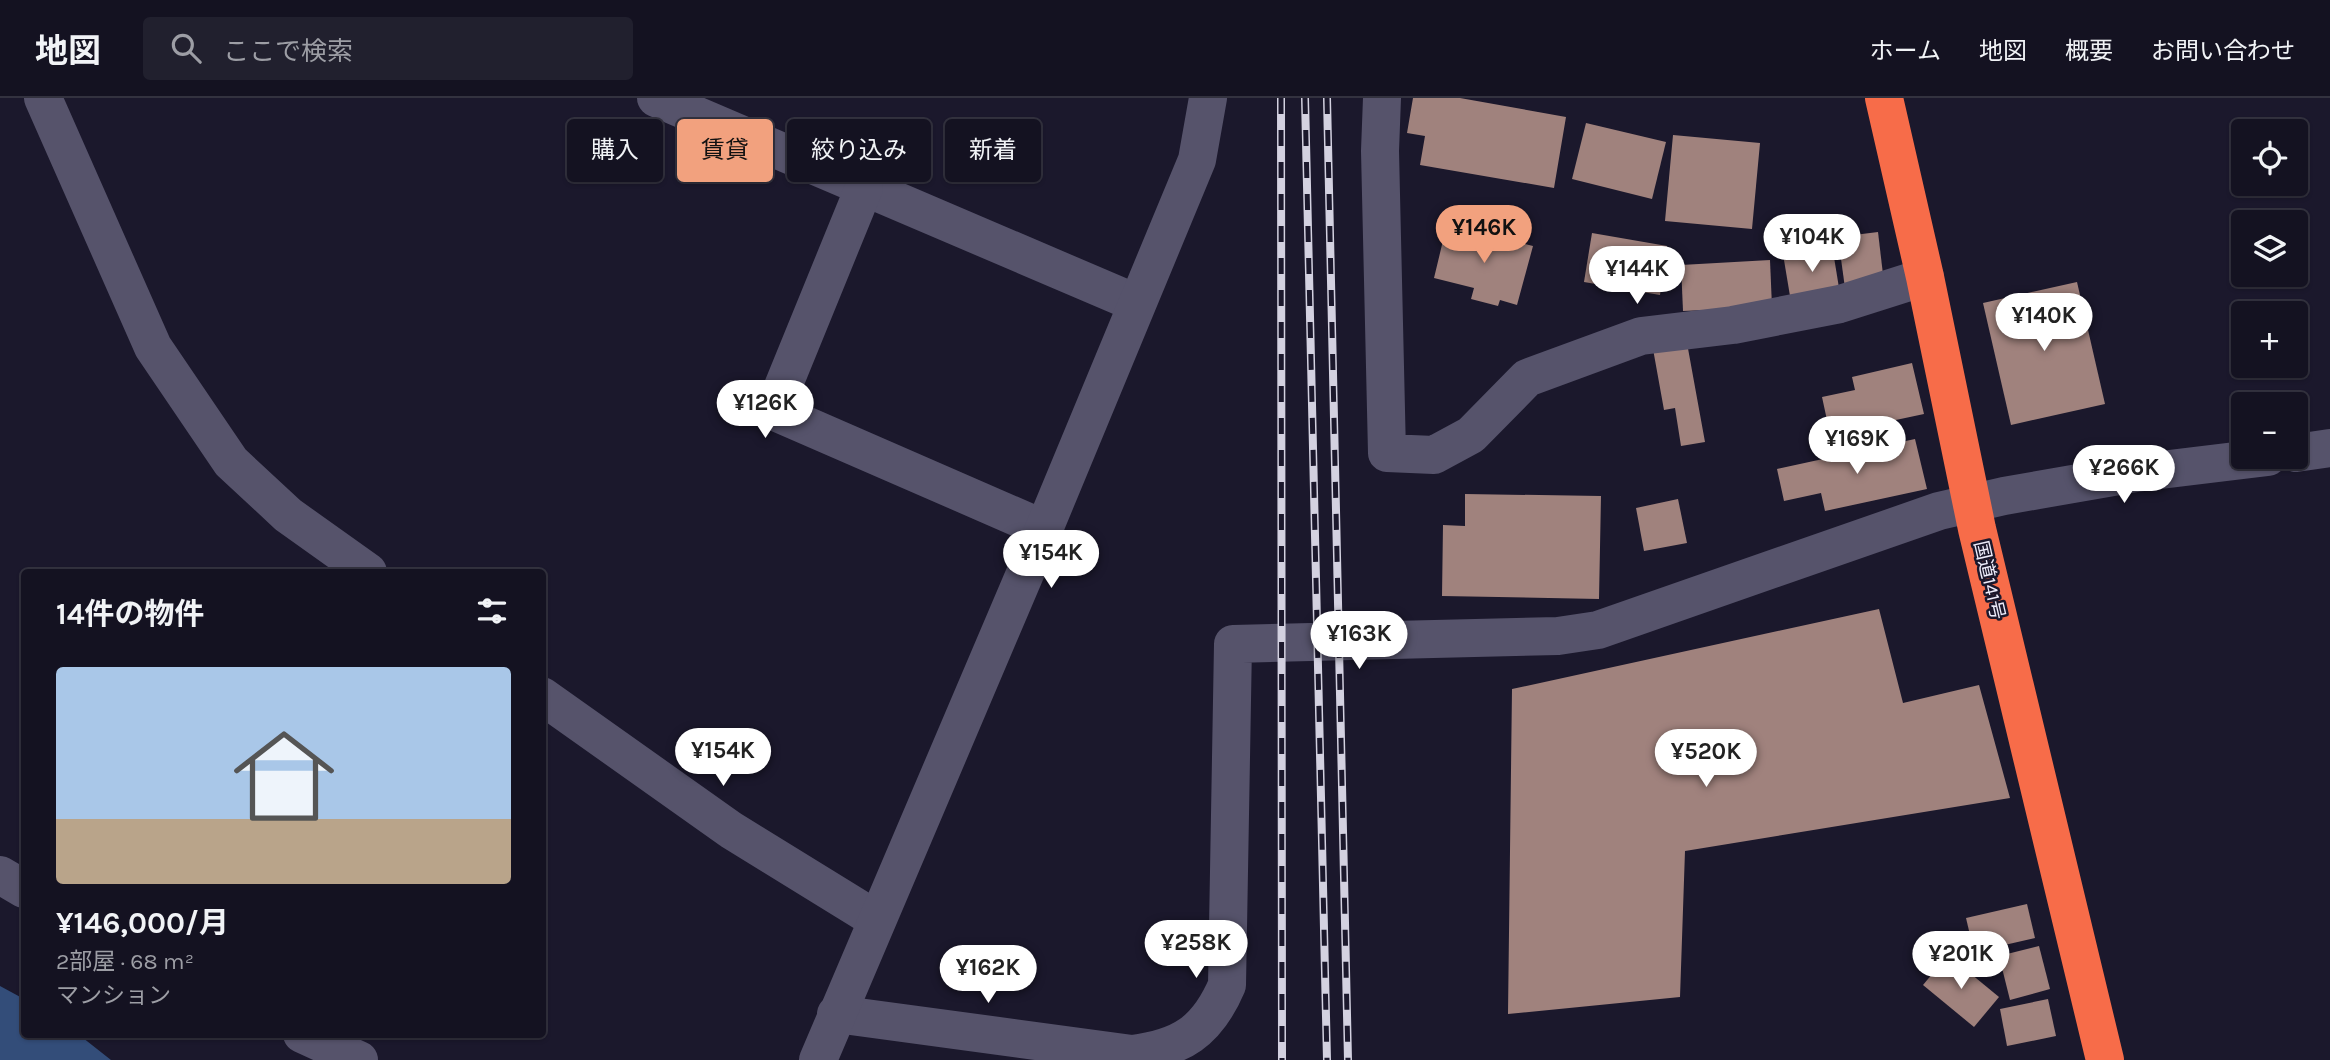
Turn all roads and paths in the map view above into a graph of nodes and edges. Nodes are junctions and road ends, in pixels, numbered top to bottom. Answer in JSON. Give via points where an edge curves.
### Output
{"nodes":[{"id":1,"x":43,"y":98,"type":"edge"},
{"id":2,"x":656,"y":98,"type":"edge"},
{"id":3,"x":1209,"y":98,"type":"edge"},
{"id":4,"x":1382,"y":98,"type":"edge"},
{"id":5,"x":1884,"y":98,"type":"edge"},
{"id":6,"x":864,"y":188,"type":"junction"},
{"id":7,"x":1925,"y":277,"type":"junction"},
{"id":8,"x":1136,"y":303,"type":"junction"},
{"id":9,"x":2330,"y":448,"type":"edge"},
{"id":10,"x":2308,"y":451,"type":"edge"},
{"id":11,"x":2231,"y":461,"type":"edge"},
{"id":12,"x":1972,"y":504,"type":"junction"},
{"id":13,"x":1044,"y":529,"type":"junction"},
{"id":14,"x":364,"y":569,"type":"edge"},
{"id":15,"x":546,"y":699,"type":"edge"},
{"id":16,"x":0,"y":875,"type":"edge"},
{"id":17,"x":21,"y":887,"type":"edge"},
{"id":18,"x":877,"y":920,"type":"junction"},
{"id":19,"x":836,"y":1014,"type":"junction"},
{"id":20,"x":311,"y":1038,"type":"edge"},
{"id":21,"x":359,"y":1060,"type":"edge"},
{"id":22,"x":818,"y":1060,"type":"edge"},
{"id":23,"x":2105,"y":1060,"type":"edge"}],
"edges":[{"from":1,"to":14,"type":"street","via":[[153,347],[231,462],[288,515]]},
{"from":2,"to":6,"type":"street"},
{"from":3,"to":8,"type":"street","via":[[1197,160]]},
{"from":4,"to":7,"type":"street","via":[[1387,453],[1434,455],[1471,435],[1527,377],[1641,336],[1733,326],[1840,304]]},
{"from":5,"to":7,"type":"highway","name":"国道141号"},
{"from":6,"to":8,"type":"street"},
{"from":6,"to":13,"type":"street","via":[[773,411]]},
{"from":7,"to":12,"type":"highway","name":"国道141号"},
{"from":8,"to":13,"type":"street"},
{"from":9,"to":10,"type":"street"},
{"from":11,"to":12,"type":"street","via":[[2136,473]]},
{"from":12,"to":19,"type":"street","via":[[1939,511],[1598,631],[1558,636],[1233,644],[1227,985],[1202,1026],[1158,1051],[1132,1054]]},
{"from":12,"to":23,"type":"highway","name":"国道141号"},
{"from":13,"to":18,"type":"street"},
{"from":15,"to":18,"type":"street","via":[[731,830]]},
{"from":16,"to":17,"type":"street"},
{"from":18,"to":19,"type":"street"},
{"from":19,"to":22,"type":"street"},
{"from":20,"to":21,"type":"street"}]}
